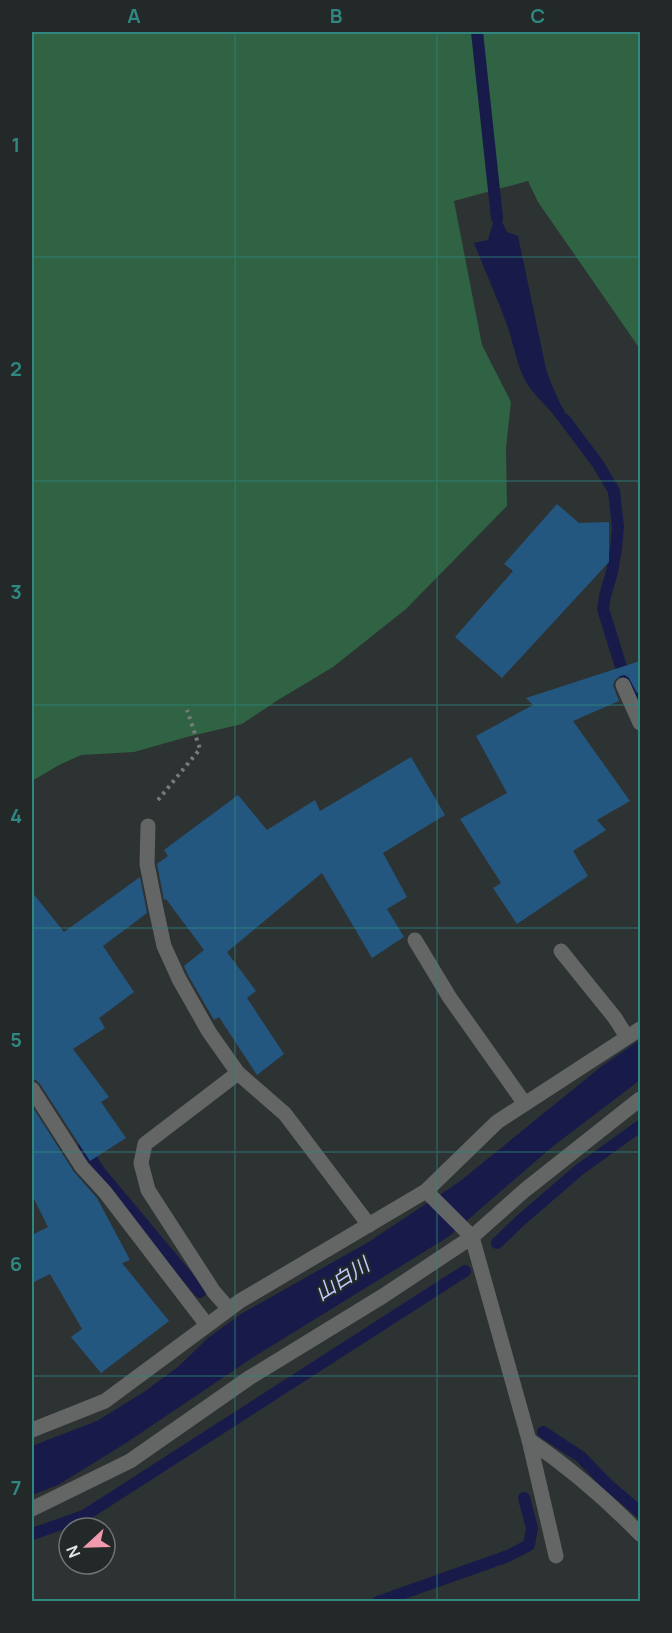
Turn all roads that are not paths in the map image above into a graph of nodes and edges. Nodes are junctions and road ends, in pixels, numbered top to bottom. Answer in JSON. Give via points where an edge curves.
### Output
{"nodes":[{"id":1,"x":623,"y":685,"type":"dead end"},
{"id":2,"x":640,"y":723,"type":"edge"},
{"id":3,"x":148,"y":826,"type":"road end"},
{"id":4,"x":415,"y":940,"type":"dead end"},
{"id":5,"x":561,"y":951,"type":"dead end"},
{"id":6,"x":640,"y":1029,"type":"edge"},
{"id":7,"x":627,"y":1037,"type":"junction"},
{"id":8,"x":238,"y":1073,"type":"junction"},
{"id":9,"x":32,"y":1089,"type":"edge"},
{"id":10,"x":640,"y":1099,"type":"edge"},
{"id":11,"x":525,"y":1104,"type":"junction"},
{"id":12,"x":426,"y":1191,"type":"junction"},
{"id":13,"x":369,"y":1225,"type":"junction"},
{"id":14,"x":472,"y":1238,"type":"junction"},
{"id":15,"x":229,"y":1309,"type":"junction"},
{"id":16,"x":207,"y":1325,"type":"junction"},
{"id":17,"x":32,"y":1430,"type":"edge"},
{"id":18,"x":529,"y":1440,"type":"junction"},
{"id":19,"x":32,"y":1509,"type":"edge"},
{"id":20,"x":640,"y":1534,"type":"edge"},
{"id":21,"x":556,"y":1556,"type":"dead end"}],
"edges":[{"from":1,"to":2,"type":"street"},
{"from":3,"to":8,"type":"street","via":[[147,864],[164,946],[209,1032]]},
{"from":4,"to":11,"type":"street","via":[[450,998]]},
{"from":5,"to":7,"type":"street"},
{"from":6,"to":7,"type":"street"},
{"from":7,"to":11,"type":"street"},
{"from":8,"to":13,"type":"street","via":[[285,1114]]},
{"from":8,"to":15,"type":"street","via":[[145,1144],[141,1163],[148,1190]]},
{"from":9,"to":16,"type":"street","via":[[82,1167]]},
{"from":10,"to":14,"type":"street","via":[[525,1190]]},
{"from":11,"to":12,"type":"street","via":[[497,1122]]},
{"from":12,"to":13,"type":"street"},
{"from":12,"to":14,"type":"street"},
{"from":13,"to":15,"type":"street"},
{"from":14,"to":18,"type":"street"},
{"from":14,"to":19,"type":"street","via":[[249,1378],[130,1461]]},
{"from":15,"to":16,"type":"street"},
{"from":16,"to":17,"type":"street","via":[[105,1401]]},
{"from":18,"to":20,"type":"street","via":[[573,1472]]},
{"from":18,"to":21,"type":"street"}]}
